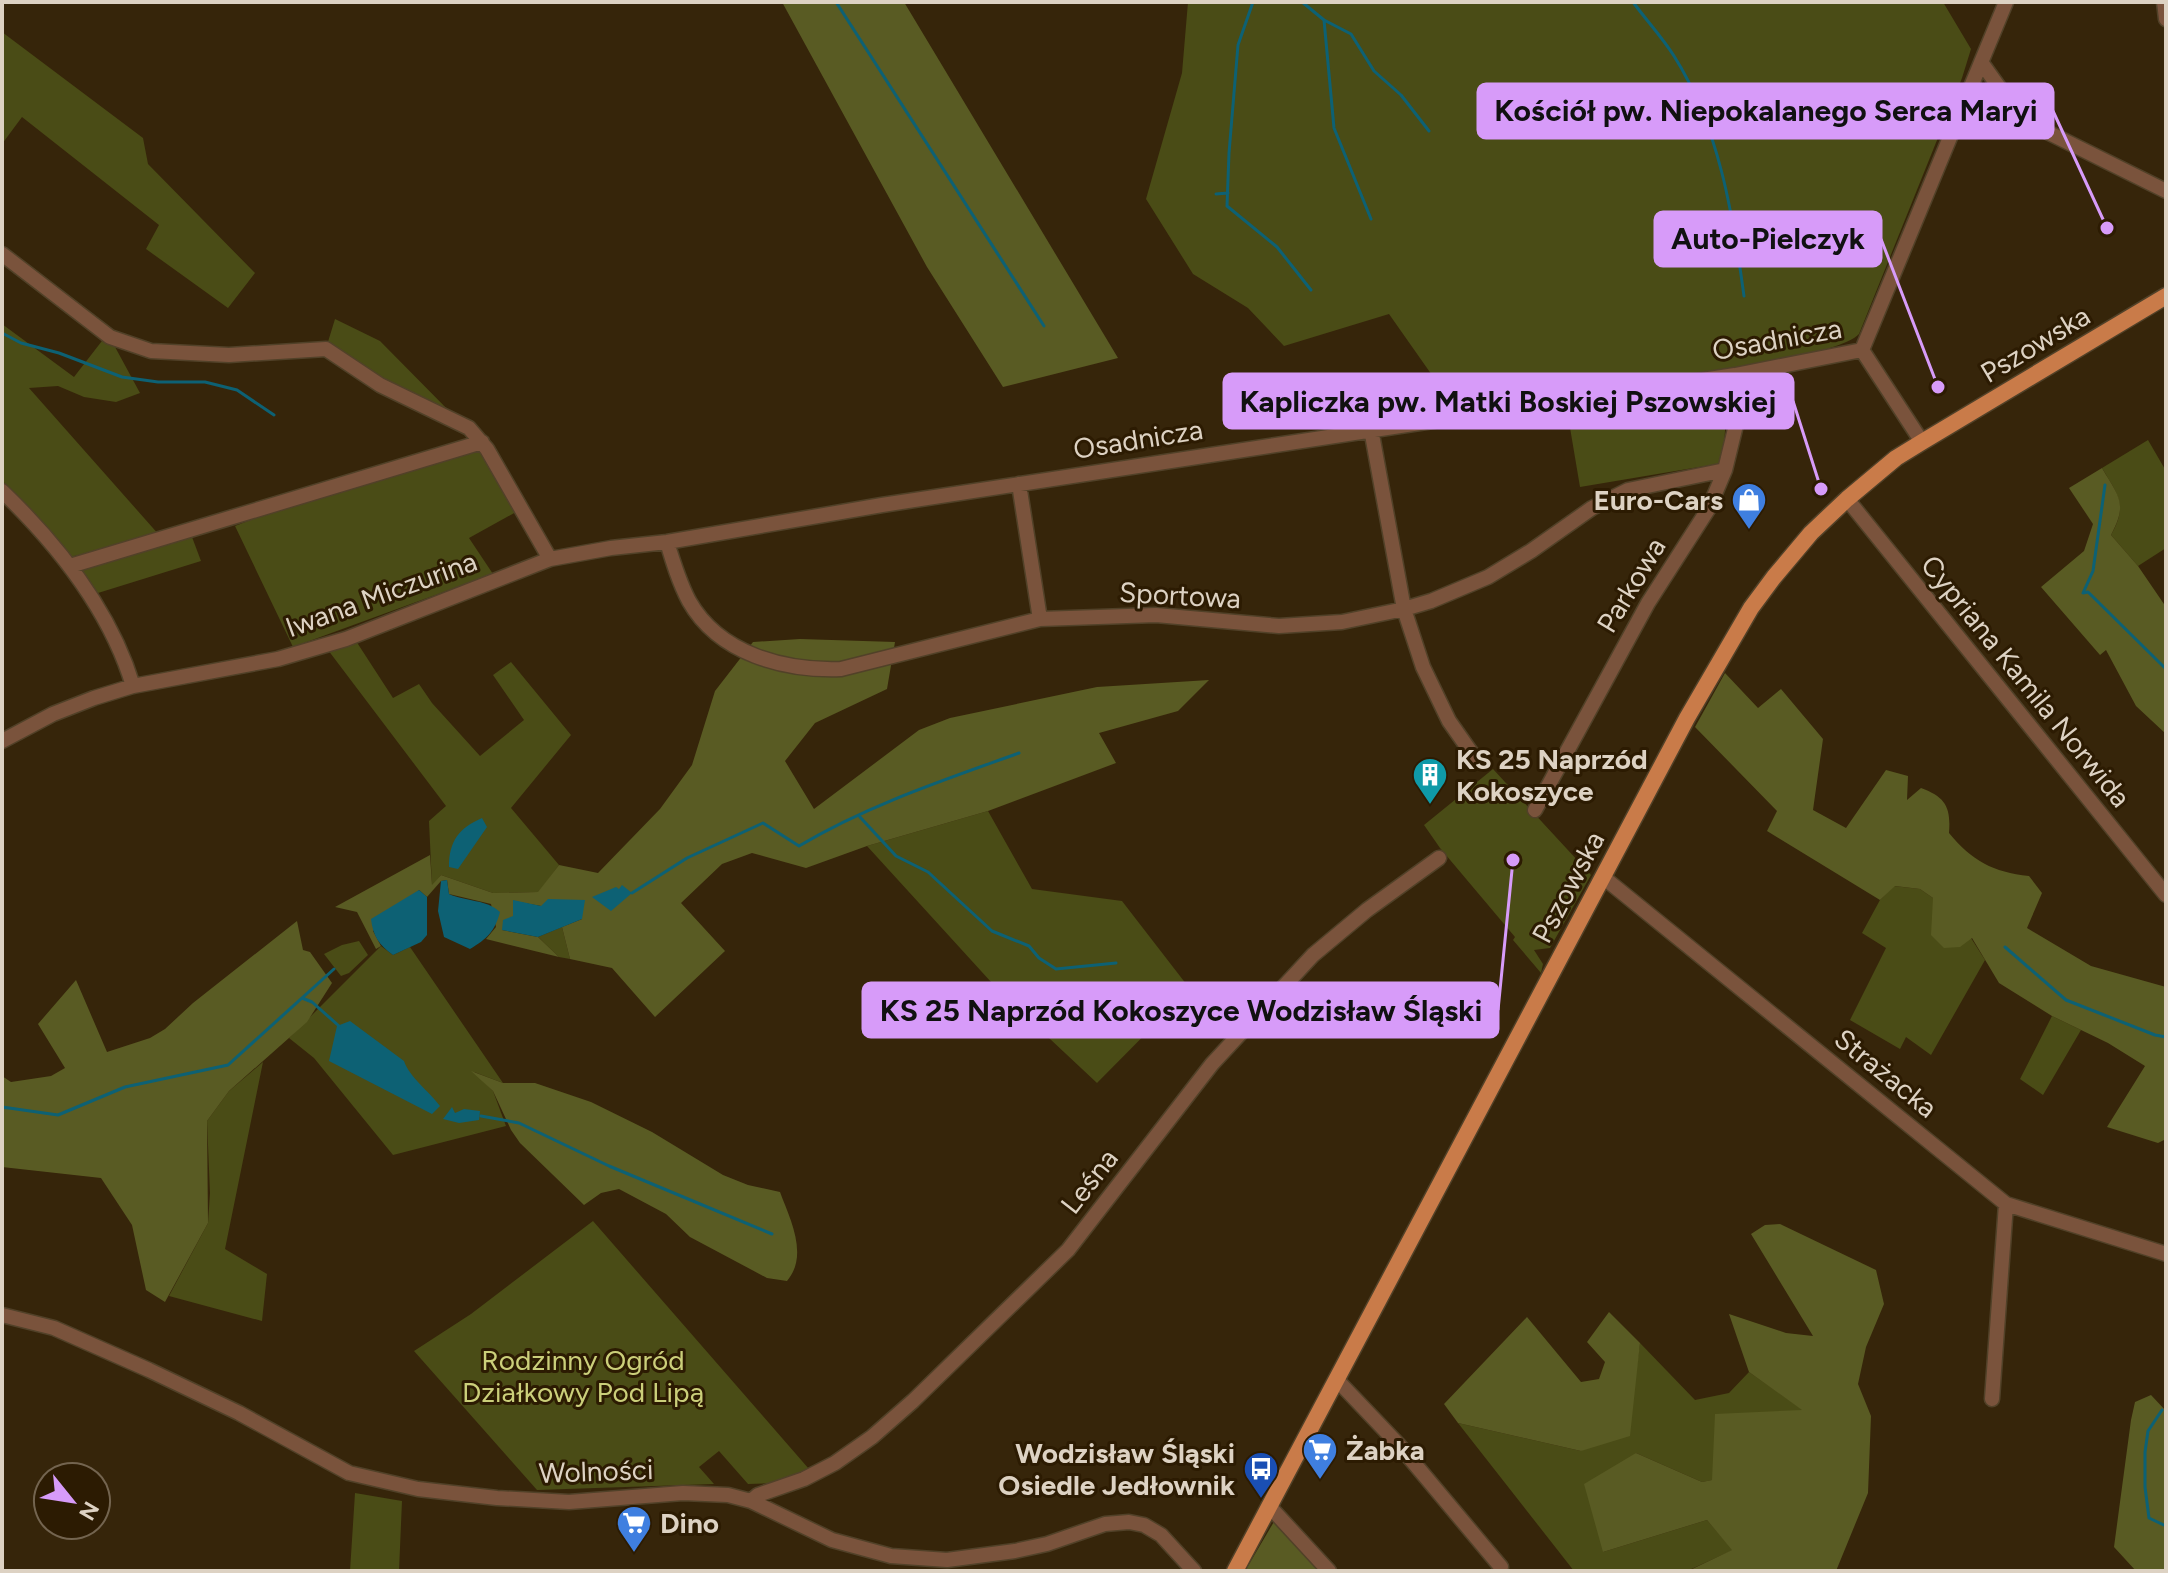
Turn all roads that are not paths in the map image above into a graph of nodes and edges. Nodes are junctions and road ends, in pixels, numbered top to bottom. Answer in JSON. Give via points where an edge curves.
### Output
{"nodes":[{"id":1,"x":2006,"y":2,"type":"edge"},
{"id":2,"x":2164,"y":2,"type":"edge"},
{"id":3,"x":2166,"y":19,"type":"edge"},
{"id":4,"x":1981,"y":62,"type":"junction"},
{"id":5,"x":2166,"y":173,"type":"edge"},
{"id":6,"x":2163,"y":189,"type":"edge"},
{"id":7,"x":2,"y":254,"type":"edge"},
{"id":8,"x":2165,"y":298,"type":"edge"},
{"id":9,"x":1862,"y":350,"type":"junction"},
{"id":10,"x":1735,"y":375,"type":"junction"},
{"id":11,"x":1371,"y":429,"type":"junction"},
{"id":12,"x":482,"y":442,"type":"junction"},
{"id":13,"x":1922,"y":442,"type":"junction"},
{"id":14,"x":1725,"y":470,"type":"junction"},
{"id":15,"x":1019,"y":484,"type":"junction"},
{"id":16,"x":2,"y":491,"type":"edge"},
{"id":17,"x":1847,"y":499,"type":"junction"},
{"id":18,"x":667,"y":542,"type":"junction"},
{"id":19,"x":550,"y":559,"type":"junction"},
{"id":20,"x":70,"y":566,"type":"junction"},
{"id":21,"x":1404,"y":609,"type":"junction"},
{"id":22,"x":1040,"y":619,"type":"junction"},
{"id":23,"x":133,"y":686,"type":"junction"},
{"id":24,"x":2,"y":741,"type":"edge"},
{"id":25,"x":1475,"y":758,"type":"dead end"},
{"id":26,"x":1535,"y":810,"type":"dead end"},
{"id":27,"x":1439,"y":858,"type":"dead end"},
{"id":28,"x":1603,"y":877,"type":"junction"},
{"id":29,"x":2166,"y":895,"type":"edge"},
{"id":30,"x":2006,"y":1204,"type":"junction"},
{"id":31,"x":2166,"y":1254,"type":"edge"},
{"id":32,"x":2,"y":1315,"type":"edge"},
{"id":33,"x":1337,"y":1380,"type":"junction"},
{"id":34,"x":1992,"y":1399,"type":"dead end"},
{"id":35,"x":751,"y":1501,"type":"junction"},
{"id":36,"x":1270,"y":1507,"type":"junction"},
{"id":37,"x":1501,"y":1567,"type":"dead end"},
{"id":38,"x":1194,"y":1571,"type":"edge"},
{"id":39,"x":1235,"y":1571,"type":"edge"},
{"id":40,"x":1329,"y":1571,"type":"edge"}],
"edges":[{"from":1,"to":4,"type":"street"},
{"from":2,"to":3,"type":"street"},
{"from":4,"to":6,"type":"street","via":[[2016,111],[2039,128]]},
{"from":4,"to":9,"type":"street"},
{"from":5,"to":6,"type":"street"},
{"from":7,"to":12,"type":"street","via":[[110,337],[165,352],[229,355],[326,349],[380,385],[469,428]]},
{"from":8,"to":13,"type":"main road","name":"Pszowska"},
{"from":9,"to":10,"type":"street","name":"Osadnicza"},
{"from":9,"to":13,"type":"street","name":"Osadnicza"},
{"from":10,"to":11,"type":"street","name":"Osadnicza"},
{"from":10,"to":14,"type":"street","name":"Parkowa","via":[[1735,429]]},
{"from":11,"to":15,"type":"street","name":"Osadnicza"},
{"from":11,"to":21,"type":"street"},
{"from":12,"to":19,"type":"street"},
{"from":12,"to":20,"type":"street"},
{"from":13,"to":17,"type":"main road","name":"Pszowska"},
{"from":14,"to":21,"type":"street","name":"Sportowa","via":[[1628,490],[1488,577]]},
{"from":14,"to":26,"type":"street","name":"Parkowa","via":[[1709,508],[1648,603]]},
{"from":15,"to":18,"type":"street","name":"Osadnicza"},
{"from":15,"to":22,"type":"street"},
{"from":16,"to":20,"type":"street"},
{"from":17,"to":28,"type":"main road","name":"Pszowska","via":[[1811,533],[1751,608]]},
{"from":17,"to":29,"type":"street","name":"Cypriana Kamila Norwida"},
{"from":18,"to":19,"type":"street","name":"Osadnicza"},
{"from":18,"to":22,"type":"street","name":"Sportowa","via":[[690,603],[723,639],[770,661],[812,670],[868,663]]},
{"from":19,"to":23,"type":"street","name":"Iwana Miczurina","via":[[346,639],[278,659]]},
{"from":20,"to":23,"type":"street","via":[[115,641]]},
{"from":21,"to":22,"type":"street","name":"Sportowa","via":[[1342,622],[1279,626],[1156,615]]},
{"from":21,"to":25,"type":"street","via":[[1423,667],[1449,721]]},
{"from":23,"to":24,"type":"street","name":"Iwana Miczurina","via":[[53,714]]},
{"from":27,"to":35,"type":"street","name":"Leśna","via":[[1313,955],[1212,1064],[1068,1250],[913,1401],[835,1463]]},
{"from":28,"to":30,"type":"street","name":"Strażacka"},
{"from":28,"to":33,"type":"main road","name":"Pszowska"},
{"from":30,"to":31,"type":"street","name":"Strażacka"},
{"from":30,"to":34,"type":"street"},
{"from":32,"to":35,"type":"street","name":"Wolności","via":[[54,1328],[149,1370],[349,1473],[418,1489],[497,1498],[569,1502],[708,1492]]},
{"from":33,"to":36,"type":"main road","name":"Pszowska"},
{"from":33,"to":37,"type":"street"},
{"from":35,"to":38,"type":"street","name":"Wolności","via":[[832,1540],[891,1556],[947,1560],[1015,1551],[1129,1522],[1161,1535]]},
{"from":36,"to":39,"type":"main road","name":"Pszowska"},
{"from":36,"to":40,"type":"street"}]}
